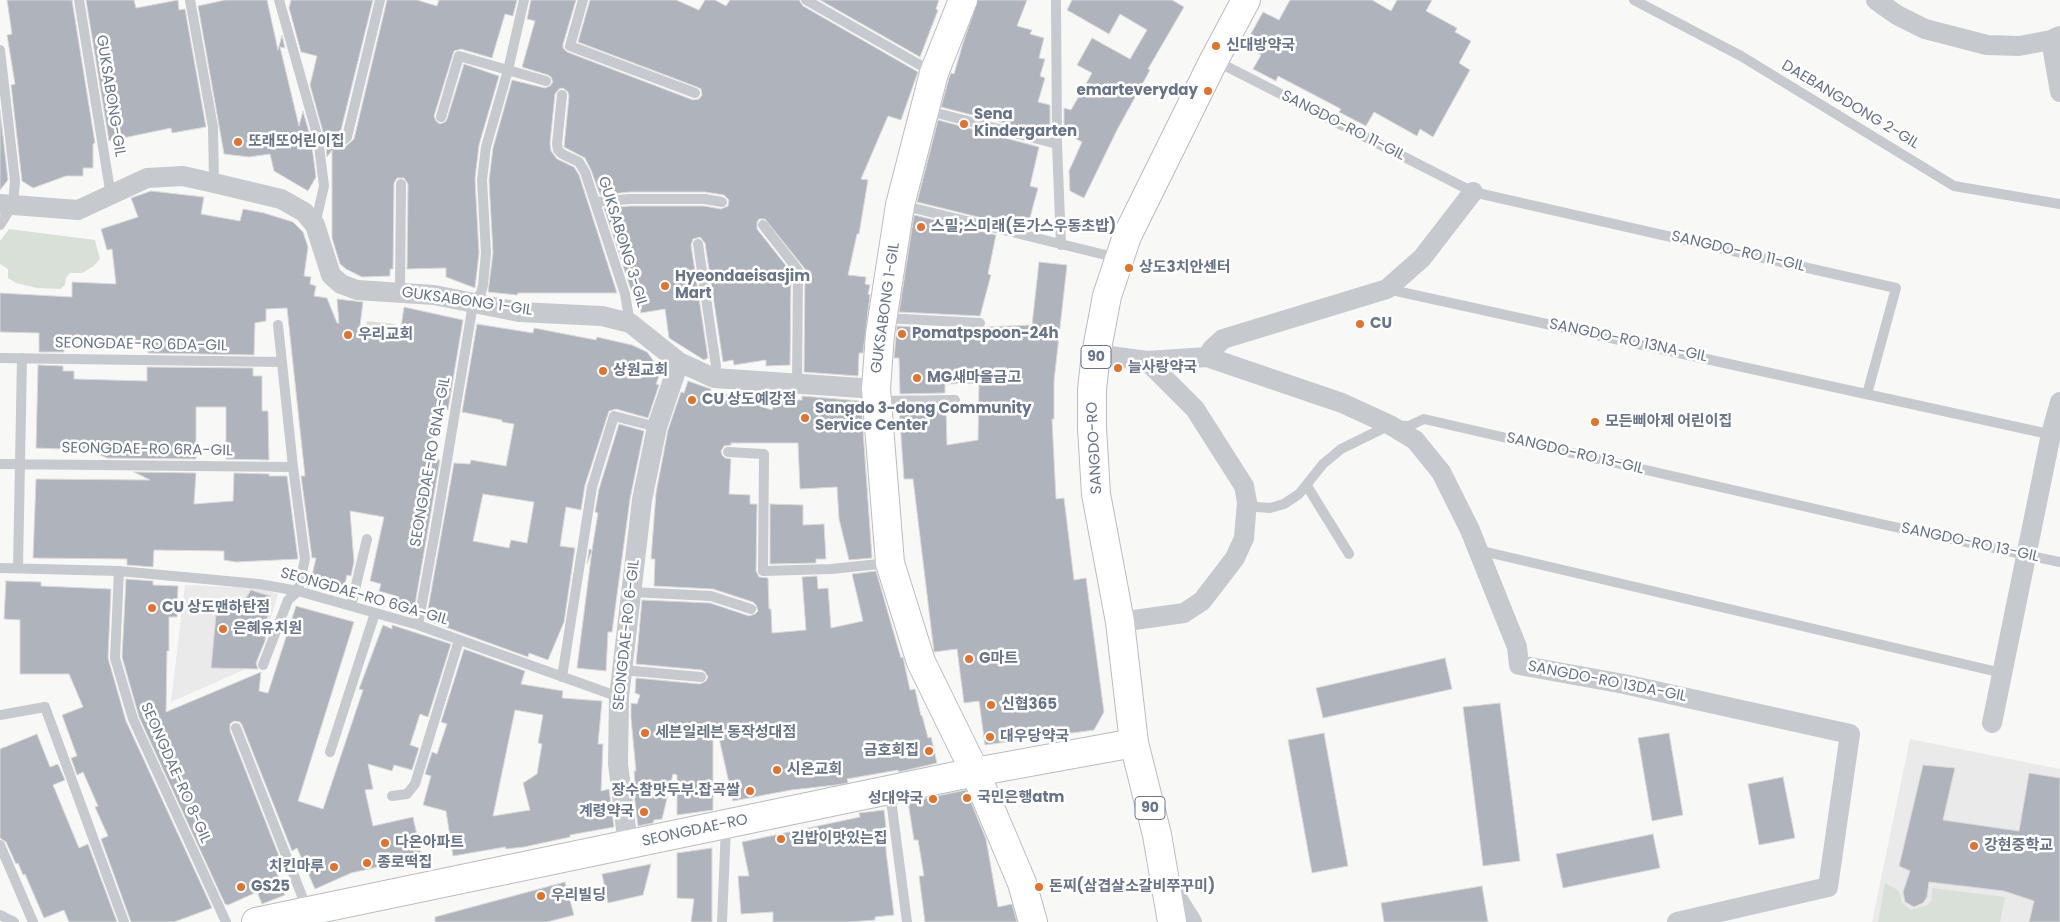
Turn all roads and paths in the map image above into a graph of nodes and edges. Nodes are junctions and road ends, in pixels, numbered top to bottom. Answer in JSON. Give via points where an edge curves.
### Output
{"nodes":[{"id":1,"x":78,"y":0,"type":"edge"},
{"id":2,"x":190,"y":0,"type":"edge"},
{"id":3,"x":279,"y":0,"type":"edge"},
{"id":4,"x":380,"y":0,"type":"edge"},
{"id":5,"x":524,"y":0,"type":"edge"},
{"id":6,"x":583,"y":0,"type":"edge"},
{"id":7,"x":806,"y":0,"type":"edge"},
{"id":8,"x":963,"y":0,"type":"edge"},
{"id":9,"x":1056,"y":0,"type":"edge"},
{"id":10,"x":1246,"y":0,"type":"edge"},
{"id":11,"x":1634,"y":0,"type":"edge"},
{"id":12,"x":1876,"y":0,"type":"edge"},
{"id":13,"x":2055,"y":38,"type":"edge"},
{"id":14,"x":0,"y":50,"type":"edge"},
{"id":15,"x":1214,"y":60,"type":"junction"},
{"id":16,"x":508,"y":70,"type":"junction"},
{"id":17,"x":934,"y":73,"type":"junction"},
{"id":18,"x":546,"y":81,"type":"dead end"},
{"id":19,"x":2060,"y":92,"type":"edge"},
{"id":20,"x":695,"y":93,"type":"dead end"},
{"id":21,"x":562,"y":95,"type":"dead end"},
{"id":22,"x":924,"y":109,"type":"junction"},
{"id":23,"x":441,"y":117,"type":"dead end"},
{"id":24,"x":318,"y":138,"type":"junction"},
{"id":25,"x":1057,"y":144,"type":"junction"},
{"id":26,"x":214,"y":183,"type":"junction"},
{"id":27,"x":401,"y":184,"type":"dead end"},
{"id":28,"x":1473,"y":192,"type":"junction"},
{"id":29,"x":111,"y":196,"type":"junction"},
{"id":30,"x":595,"y":202,"type":"junction"},
{"id":31,"x":722,"y":202,"type":"dead end"},
{"id":32,"x":7,"y":204,"type":"edge"},
{"id":33,"x":2060,"y":204,"type":"edge"},
{"id":34,"x":900,"y":205,"type":"junction"},
{"id":35,"x":0,"y":225,"type":"edge"},
{"id":36,"x":315,"y":225,"type":"junction"},
{"id":37,"x":764,"y":225,"type":"dead end"},
{"id":38,"x":698,"y":244,"type":"dead end"},
{"id":39,"x":1061,"y":245,"type":"junction"},
{"id":40,"x":1120,"y":258,"type":"junction"},
{"id":41,"x":1388,"y":289,"type":"junction"},
{"id":42,"x":400,"y":292,"type":"junction"},
{"id":43,"x":473,"y":304,"type":"junction"},
{"id":44,"x":883,"y":318,"type":"junction"},
{"id":45,"x":630,"y":323,"type":"junction"},
{"id":46,"x":980,"y":323,"type":"dead end"},
{"id":47,"x":278,"y":325,"type":"dead end"},
{"id":48,"x":1096,"y":354,"type":"junction"},
{"id":49,"x":1207,"y":357,"type":"junction"},
{"id":50,"x":0,"y":358,"type":"edge"},
{"id":51,"x":22,"y":358,"type":"junction"},
{"id":52,"x":1147,"y":361,"type":"junction"},
{"id":53,"x":282,"y":362,"type":"junction"},
{"id":54,"x":679,"y":362,"type":"junction"},
{"id":55,"x":714,"y":378,"type":"junction"},
{"id":56,"x":797,"y":385,"type":"junction"},
{"id":57,"x":1868,"y":394,"type":"junction"},
{"id":58,"x":876,"y":396,"type":"junction"},
{"id":59,"x":955,"y":400,"type":"dead end"},
{"id":60,"x":2060,"y":402,"type":"edge"},
{"id":61,"x":1390,"y":425,"type":"junction"},
{"id":62,"x":657,"y":427,"type":"junction"},
{"id":63,"x":2056,"y":436,"type":"edge"},
{"id":64,"x":728,"y":452,"type":"dead end"},
{"id":65,"x":0,"y":464,"type":"edge"},
{"id":66,"x":20,"y":464,"type":"junction"},
{"id":67,"x":293,"y":467,"type":"junction"},
{"id":68,"x":1307,"y":486,"type":"junction"},
{"id":69,"x":1247,"y":502,"type":"junction"},
{"id":70,"x":367,"y":539,"type":"dead end"},
{"id":71,"x":1478,"y":550,"type":"junction"},
{"id":72,"x":1349,"y":554,"type":"dead end"},
{"id":73,"x":2027,"y":554,"type":"junction"},
{"id":74,"x":2060,"y":562,"type":"edge"},
{"id":75,"x":890,"y":563,"type":"junction"},
{"id":76,"x":0,"y":568,"type":"edge"},
{"id":77,"x":18,"y":568,"type":"junction"},
{"id":78,"x":118,"y":571,"type":"junction"},
{"id":79,"x":298,"y":591,"type":"junction"},
{"id":80,"x":632,"y":592,"type":"junction"},
{"id":81,"x":351,"y":606,"type":"junction"},
{"id":82,"x":750,"y":609,"type":"dead end"},
{"id":83,"x":375,"y":613,"type":"junction"},
{"id":84,"x":1120,"y":622,"type":"junction"},
{"id":85,"x":418,"y":625,"type":"junction"},
{"id":86,"x":458,"y":640,"type":"junction"},
{"id":87,"x":263,"y":665,"type":"dead end"},
{"id":88,"x":622,"y":670,"type":"junction"},
{"id":89,"x":2002,"y":673,"type":"junction"},
{"id":90,"x":562,"y":677,"type":"junction"},
{"id":91,"x":701,"y":677,"type":"dead end"},
{"id":92,"x":619,"y":697,"type":"junction"},
{"id":93,"x":0,"y":714,"type":"edge"},
{"id":94,"x":1992,"y":722,"type":"dead end"},
{"id":95,"x":236,"y":728,"type":"dead end"},
{"id":96,"x":1134,"y":743,"type":"junction"},
{"id":97,"x":330,"y":752,"type":"dead end"},
{"id":98,"x":976,"y":772,"type":"junction"},
{"id":99,"x":890,"y":790,"type":"junction"},
{"id":100,"x":392,"y":796,"type":"dead end"},
{"id":101,"x":726,"y":825,"type":"junction"},
{"id":102,"x":0,"y":845,"type":"edge"},
{"id":103,"x":628,"y":845,"type":"junction"},
{"id":104,"x":1162,"y":874,"type":"junction"},
{"id":105,"x":303,"y":912,"type":"junction"},
{"id":106,"x":0,"y":915,"type":"edge"},
{"id":107,"x":14,"y":922,"type":"edge"},
{"id":108,"x":34,"y":922,"type":"edge"},
{"id":109,"x":124,"y":922,"type":"edge"},
{"id":110,"x":226,"y":922,"type":"edge"},
{"id":111,"x":256,"y":922,"type":"edge"},
{"id":112,"x":722,"y":922,"type":"edge"},
{"id":113,"x":908,"y":922,"type":"edge"},
{"id":114,"x":1032,"y":922,"type":"edge"},
{"id":115,"x":1172,"y":922,"type":"edge"},
{"id":116,"x":1192,"y":922,"type":"edge"},
{"id":117,"x":1677,"y":922,"type":"edge"}],
"edges":[{"from":1,"to":29,"type":"lane","name":"GUKSABONG-GIL"},
{"from":2,"to":26,"type":"lane","via":[[213,127]]},
{"from":3,"to":24,"type":"lane"},
{"from":4,"to":24,"type":"lane","via":[[347,137],[342,140]]},
{"from":5,"to":16,"type":"lane","name":"SEONGDAE-RO 6NA-GIL"},
{"from":6,"to":20,"type":"lane","via":[[570,46]]},
{"from":7,"to":17,"type":"lane"},
{"from":8,"to":17,"type":"street","name":"GUKSABONG 1-GIL"},
{"from":9,"to":25,"type":"lane"},
{"from":10,"to":15,"type":"street","name":"SANGDO-RO","number":"90"},
{"from":11,"to":33,"type":"lane","name":"DAEBANGDONG 2-GIL","via":[[1740,56],[1954,186]]},
{"from":12,"to":13,"type":"street","via":[[1925,29],[1987,45],[2019,46]]},
{"from":13,"to":19,"type":"street"},
{"from":14,"to":32,"type":"lane","via":[[15,181]]},
{"from":15,"to":28,"type":"lane","name":"SANGDO-RO 11-GIL"},
{"from":15,"to":40,"type":"street","name":"SANGDO-RO","number":"90","via":[[1127,236]]},
{"from":16,"to":18,"type":"lane"},
{"from":16,"to":23,"type":"lane","via":[[459,56]]},
{"from":16,"to":43,"type":"lane","name":"SEONGDAE-RO 6NA-GIL","via":[[486,147],[482,180],[486,253],[481,293]]},
{"from":17,"to":22,"type":"street","name":"GUKSABONG 1-GIL"},
{"from":21,"to":30,"type":"lane","name":"GUKSABONG 3-GIL","via":[[558,150],[583,166]]},
{"from":22,"to":25,"type":"lane"},
{"from":22,"to":34,"type":"street","name":"GUKSABONG 1-GIL"},
{"from":24,"to":36,"type":"lane","via":[[324,186]]},
{"from":25,"to":39,"type":"lane"},
{"from":26,"to":29,"type":"street","name":"GUKSABONG 1-GIL","via":[[183,176],[147,178]]},
{"from":26,"to":36,"type":"street","name":"GUKSABONG 1-GIL","via":[[281,198],[304,212]]},
{"from":27,"to":42,"type":"lane"},
{"from":28,"to":41,"type":"street","via":[[1422,258]]},
{"from":28,"to":57,"type":"lane","name":"SANGDO-RO 11-GIL","via":[[1896,288]]},
{"from":29,"to":32,"type":"street","name":"GUKSABONG 1-GIL","via":[[78,210]]},
{"from":30,"to":31,"type":"lane","via":[[695,199]]},
{"from":30,"to":45,"type":"lane","name":"GUKSABONG 3-GIL","via":[[625,294]]},
{"from":32,"to":35,"type":"lane"},
{"from":34,"to":39,"type":"lane"},
{"from":34,"to":44,"type":"street","name":"GUKSABONG 1-GIL"},
{"from":36,"to":42,"type":"street","name":"GUKSABONG 1-GIL","via":[[331,275],[341,284],[357,290]]},
{"from":37,"to":56,"type":"lane","via":[[798,270]]},
{"from":38,"to":55,"type":"lane","via":[[716,366]]},
{"from":39,"to":40,"type":"lane"},
{"from":40,"to":48,"type":"street","name":"SANGDO-RO","number":"90","via":[[1107,296]]},
{"from":41,"to":49,"type":"street","name":"SANGDO-RO 13NA-GIL","via":[[1223,339]]},
{"from":41,"to":57,"type":"lane","name":"SANGDO-RO 13NA-GIL"},
{"from":42,"to":43,"type":"street","name":"GUKSABONG 1-GIL","via":[[434,295]]},
{"from":43,"to":45,"type":"street","name":"GUKSABONG 1-GIL","via":[[519,312],[602,316]]},
{"from":43,"to":85,"type":"lane","name":"SEONGDAE-RO 6NA-GIL"},
{"from":44,"to":46,"type":"lane"},
{"from":44,"to":58,"type":"street","name":"GUKSABONG 1-GIL"},
{"from":45,"to":54,"type":"street","name":"GUKSABONG 1-GIL"},
{"from":47,"to":53,"type":"lane"},
{"from":48,"to":52,"type":"street","name":"SANGDO-RO 13-GIL"},
{"from":48,"to":84,"type":"street","name":"SANGDO-RO","number":"90","via":[[1092,428],[1096,494]]},
{"from":49,"to":52,"type":"street","name":"SANGDO-RO 13-GIL"},
{"from":49,"to":61,"type":"street","name":"SANGDO-RO 13-GIL","via":[[1342,403]]},
{"from":50,"to":51,"type":"lane","name":"SEONGDAE-RO 6DA-GIL"},
{"from":51,"to":53,"type":"lane","name":"SEONGDAE-RO 6DA-GIL"},
{"from":51,"to":66,"type":"lane"},
{"from":52,"to":69,"type":"street","via":[[1195,409],[1244,486]]},
{"from":53,"to":67,"type":"lane"},
{"from":54,"to":55,"type":"street","name":"GUKSABONG 1-GIL"},
{"from":54,"to":62,"type":"street","name":"SEONGDAE-RO 6-GIL"},
{"from":55,"to":56,"type":"street","name":"GUKSABONG 1-GIL"},
{"from":56,"to":58,"type":"street","name":"GUKSABONG 1-GIL"},
{"from":57,"to":63,"type":"lane","name":"SANGDO-RO 13NA-GIL"},
{"from":58,"to":59,"type":"lane"},
{"from":58,"to":75,"type":"street"},
{"from":60,"to":63,"type":"street"},
{"from":61,"to":68,"type":"lane","via":[[1341,449],[1323,464]]},
{"from":61,"to":71,"type":"street","name":"SANGDO-RO 13DA-GIL","via":[[1415,440],[1441,472]]},
{"from":61,"to":73,"type":"lane","name":"SANGDO-RO 13-GIL","via":[[1408,426],[1424,419],[1881,524]]},
{"from":62,"to":80,"type":"street","name":"SEONGDAE-RO 6-GIL","via":[[642,500]]},
{"from":62,"to":90,"type":"lane","via":[[614,416],[592,487]]},
{"from":63,"to":73,"type":"street"},
{"from":64,"to":75,"type":"lane","via":[[764,454],[762,571],[831,570]]},
{"from":65,"to":66,"type":"lane","name":"SEONGDAE-RO 6RA-GIL"},
{"from":66,"to":67,"type":"lane","name":"SEONGDAE-RO 6RA-GIL"},
{"from":66,"to":77,"type":"lane"},
{"from":67,"to":79,"type":"lane","via":[[306,559]]},
{"from":68,"to":69,"type":"lane","via":[[1284,504],[1270,508]]},
{"from":68,"to":72,"type":"lane"},
{"from":69,"to":84,"type":"street","via":[[1244,538],[1235,558],[1202,601],[1184,612]]},
{"from":70,"to":81,"type":"lane"},
{"from":71,"to":89,"type":"lane"},
{"from":71,"to":117,"type":"street","name":"SANGDO-RO 13DA-GIL","via":[[1517,648],[1519,665],[1624,684],[1850,734],[1828,888]]},
{"from":73,"to":74,"type":"lane","name":"SANGDO-RO 13-GIL"},
{"from":73,"to":89,"type":"street"},
{"from":75,"to":98,"type":"street","via":[[921,662]]},
{"from":76,"to":77,"type":"lane","name":"SEONGDAE-RO 6GA-GIL"},
{"from":77,"to":78,"type":"lane","name":"SEONGDAE-RO 6GA-GIL"},
{"from":78,"to":79,"type":"lane","name":"SEONGDAE-RO 6GA-GIL","via":[[259,584]]},
{"from":78,"to":110,"type":"lane","name":"SEONGDAE-RO 8-GIL","via":[[115,658],[133,719]]},
{"from":79,"to":81,"type":"lane","name":"SEONGDAE-RO 6GA-GIL"},
{"from":79,"to":87,"type":"lane","via":[[288,600]]},
{"from":80,"to":82,"type":"lane","via":[[711,596]]},
{"from":80,"to":88,"type":"street","name":"SEONGDAE-RO 6-GIL"},
{"from":81,"to":83,"type":"lane","name":"SEONGDAE-RO 6GA-GIL"},
{"from":83,"to":85,"type":"lane","name":"SEONGDAE-RO 6GA-GIL"},
{"from":83,"to":97,"type":"lane"},
{"from":84,"to":96,"type":"street","name":"SANGDO-RO","number":"90"},
{"from":85,"to":86,"type":"lane","name":"SEONGDAE-RO 6GA-GIL"},
{"from":86,"to":90,"type":"lane","name":"SEONGDAE-RO 6GA-GIL"},
{"from":86,"to":100,"type":"lane","via":[[415,784],[408,794]]},
{"from":88,"to":91,"type":"lane"},
{"from":88,"to":92,"type":"street","name":"SEONGDAE-RO 6-GIL"},
{"from":89,"to":94,"type":"street"},
{"from":90,"to":92,"type":"lane","name":"SEONGDAE-RO 6GA-GIL"},
{"from":92,"to":103,"type":"street","name":"SEONGDAE-RO 6-GIL","via":[[618,764]]},
{"from":93,"to":109,"type":"lane","via":[[45,707]]},
{"from":95,"to":105,"type":"lane","via":[[302,896]]},
{"from":96,"to":98,"type":"street","name":"SEONGDAE-RO"},
{"from":96,"to":104,"type":"street","name":"SANGDO-RO","number":"90","via":[[1157,835]]},
{"from":98,"to":99,"type":"street","name":"SEONGDAE-RO"},
{"from":98,"to":114,"type":"street","via":[[1022,883]]},
{"from":99,"to":101,"type":"street","name":"SEONGDAE-RO"},
{"from":99,"to":113,"type":"lane"},
{"from":101,"to":103,"type":"street","name":"SEONGDAE-RO"},
{"from":101,"to":112,"type":"lane"},
{"from":102,"to":108,"type":"lane"},
{"from":103,"to":105,"type":"street","name":"SEONGDAE-RO"},
{"from":104,"to":115,"type":"street","name":"SANGDO-RO","number":"90"},
{"from":104,"to":116,"type":"street"},
{"from":105,"to":111,"type":"street","name":"SEONGDAE-RO"},
{"from":106,"to":107,"type":"lane"}]}
